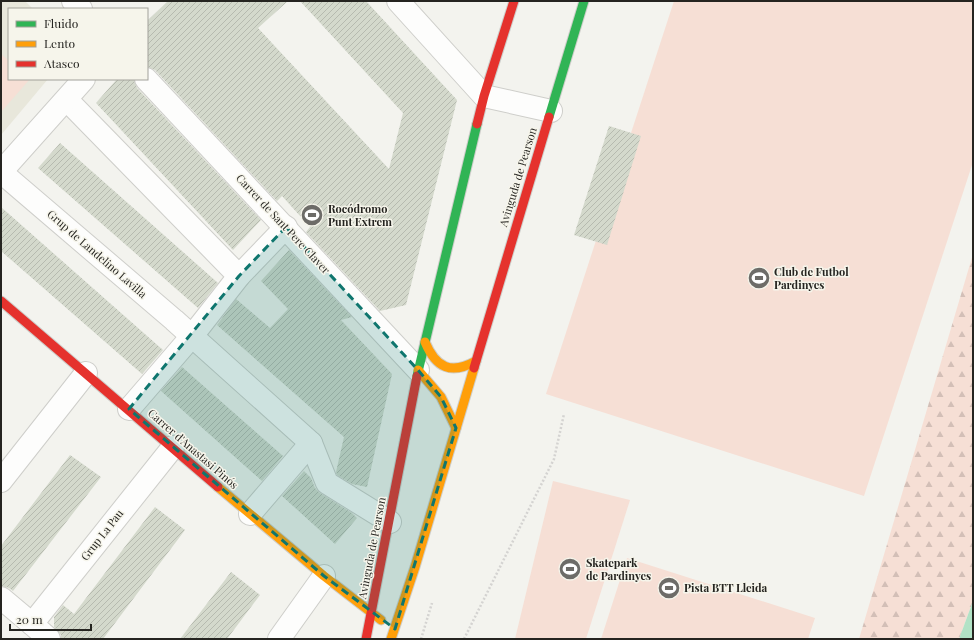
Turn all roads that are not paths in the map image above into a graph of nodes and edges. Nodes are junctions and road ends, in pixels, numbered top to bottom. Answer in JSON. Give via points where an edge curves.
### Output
{"nodes":[{"id":1,"x":398,"y":1,"type":"edge"},
{"id":2,"x":514,"y":1,"type":"edge"},
{"id":3,"x":584,"y":1,"type":"edge"},
{"id":4,"x":83,"y":80,"type":"edge"},
{"id":5,"x":147,"y":80,"type":"edge"},
{"id":6,"x":484,"y":96,"type":"junction"},
{"id":7,"x":67,"y":100,"type":"junction"},
{"id":8,"x":550,"y":111,"type":"junction"},
{"id":9,"x":1,"y":172,"type":"edge"},
{"id":10,"x":286,"y":227,"type":"junction"},
{"id":11,"x":240,"y":276,"type":"junction"},
{"id":12,"x":1,"y":301,"type":"edge"},
{"id":13,"x":192,"y":336,"type":"junction"},
{"id":14,"x":425,"y":342,"type":"junction"},
{"id":15,"x":476,"y":361,"type":"junction"},
{"id":16,"x":418,"y":370,"type":"junction"},
{"id":17,"x":86,"y":373,"type":"junction"},
{"id":18,"x":129,"y":409,"type":"junction"},
{"id":19,"x":456,"y":428,"type":"junction"},
{"id":20,"x":311,"y":443,"type":"junction"},
{"id":21,"x":172,"y":447,"type":"junction"},
{"id":22,"x":1,"y":481,"type":"edge"},
{"id":23,"x":250,"y":514,"type":"junction"},
{"id":24,"x":390,"y":522,"type":"junction"},
{"id":25,"x":324,"y":576,"type":"junction"},
{"id":26,"x":1,"y":598,"type":"edge"},
{"id":27,"x":371,"y":613,"type":"junction"},
{"id":28,"x":32,"y":624,"type":"junction"},
{"id":29,"x":395,"y":629,"type":"junction"},
{"id":30,"x":49,"y":639,"type":"edge"},
{"id":31,"x":279,"y":639,"type":"edge"},
{"id":32,"x":366,"y":639,"type":"edge"},
{"id":33,"x":391,"y":639,"type":"edge"}],
"edges":[{"from":1,"to":6,"type":"street"},
{"from":2,"to":6,"type":"street","name":"Avinguda de Pearson"},
{"from":3,"to":8,"type":"street","name":"Avinguda de Pearson"},
{"from":4,"to":7,"type":"street"},
{"from":5,"to":10,"type":"street","name":"Carrer de Sant Pere Claver"},
{"from":6,"to":8,"type":"street"},
{"from":6,"to":14,"type":"street","name":"Avinguda de Pearson"},
{"from":7,"to":9,"type":"street"},
{"from":7,"to":11,"type":"street"},
{"from":8,"to":15,"type":"street","name":"Avinguda de Pearson"},
{"from":9,"to":13,"type":"street","name":"Grup de Landelino Lavilla"},
{"from":10,"to":11,"type":"street"},
{"from":10,"to":16,"type":"street","name":"Carrer de Sant Pere Claver"},
{"from":11,"to":13,"type":"street"},
{"from":12,"to":17,"type":"street","name":"Carrer d'Anastasi Pinós"},
{"from":13,"to":18,"type":"street"},
{"from":13,"to":20,"type":"street","name":"Grup de Landelino Lavilla"},
{"from":14,"to":15,"type":"street","via":[[435,361],[448,368],[462,368]]},
{"from":14,"to":16,"type":"street","name":"Avinguda de Pearson"},
{"from":15,"to":19,"type":"street","name":"Avinguda de Pearson"},
{"from":16,"to":19,"type":"street","via":[[441,397]]},
{"from":16,"to":24,"type":"street","name":"Avinguda de Pearson"},
{"from":17,"to":18,"type":"street","name":"Carrer d'Anastasi Pinós"},
{"from":17,"to":22,"type":"street"},
{"from":18,"to":21,"type":"street","name":"Carrer d'Anastasi Pinós"},
{"from":19,"to":29,"type":"street","name":"Avinguda de Pearson"},
{"from":20,"to":23,"type":"street"},
{"from":20,"to":24,"type":"street","name":"Grup de Landelino Lavilla","via":[[327,483]]},
{"from":21,"to":23,"type":"street","name":"Carrer d'Anastasi Pinós"},
{"from":21,"to":28,"type":"street","name":"Grup La Pau"},
{"from":23,"to":25,"type":"street","name":"Carrer d'Anastasi Pinós"},
{"from":24,"to":27,"type":"street","name":"Avinguda de Pearson"},
{"from":25,"to":27,"type":"street","name":"Carrer d'Anastasi Pinós"},
{"from":25,"to":31,"type":"street"},
{"from":26,"to":28,"type":"street"},
{"from":27,"to":29,"type":"street","name":"Avinguda de Pearson"},
{"from":27,"to":32,"type":"street"},
{"from":28,"to":30,"type":"street"},
{"from":29,"to":33,"type":"street"}]}
